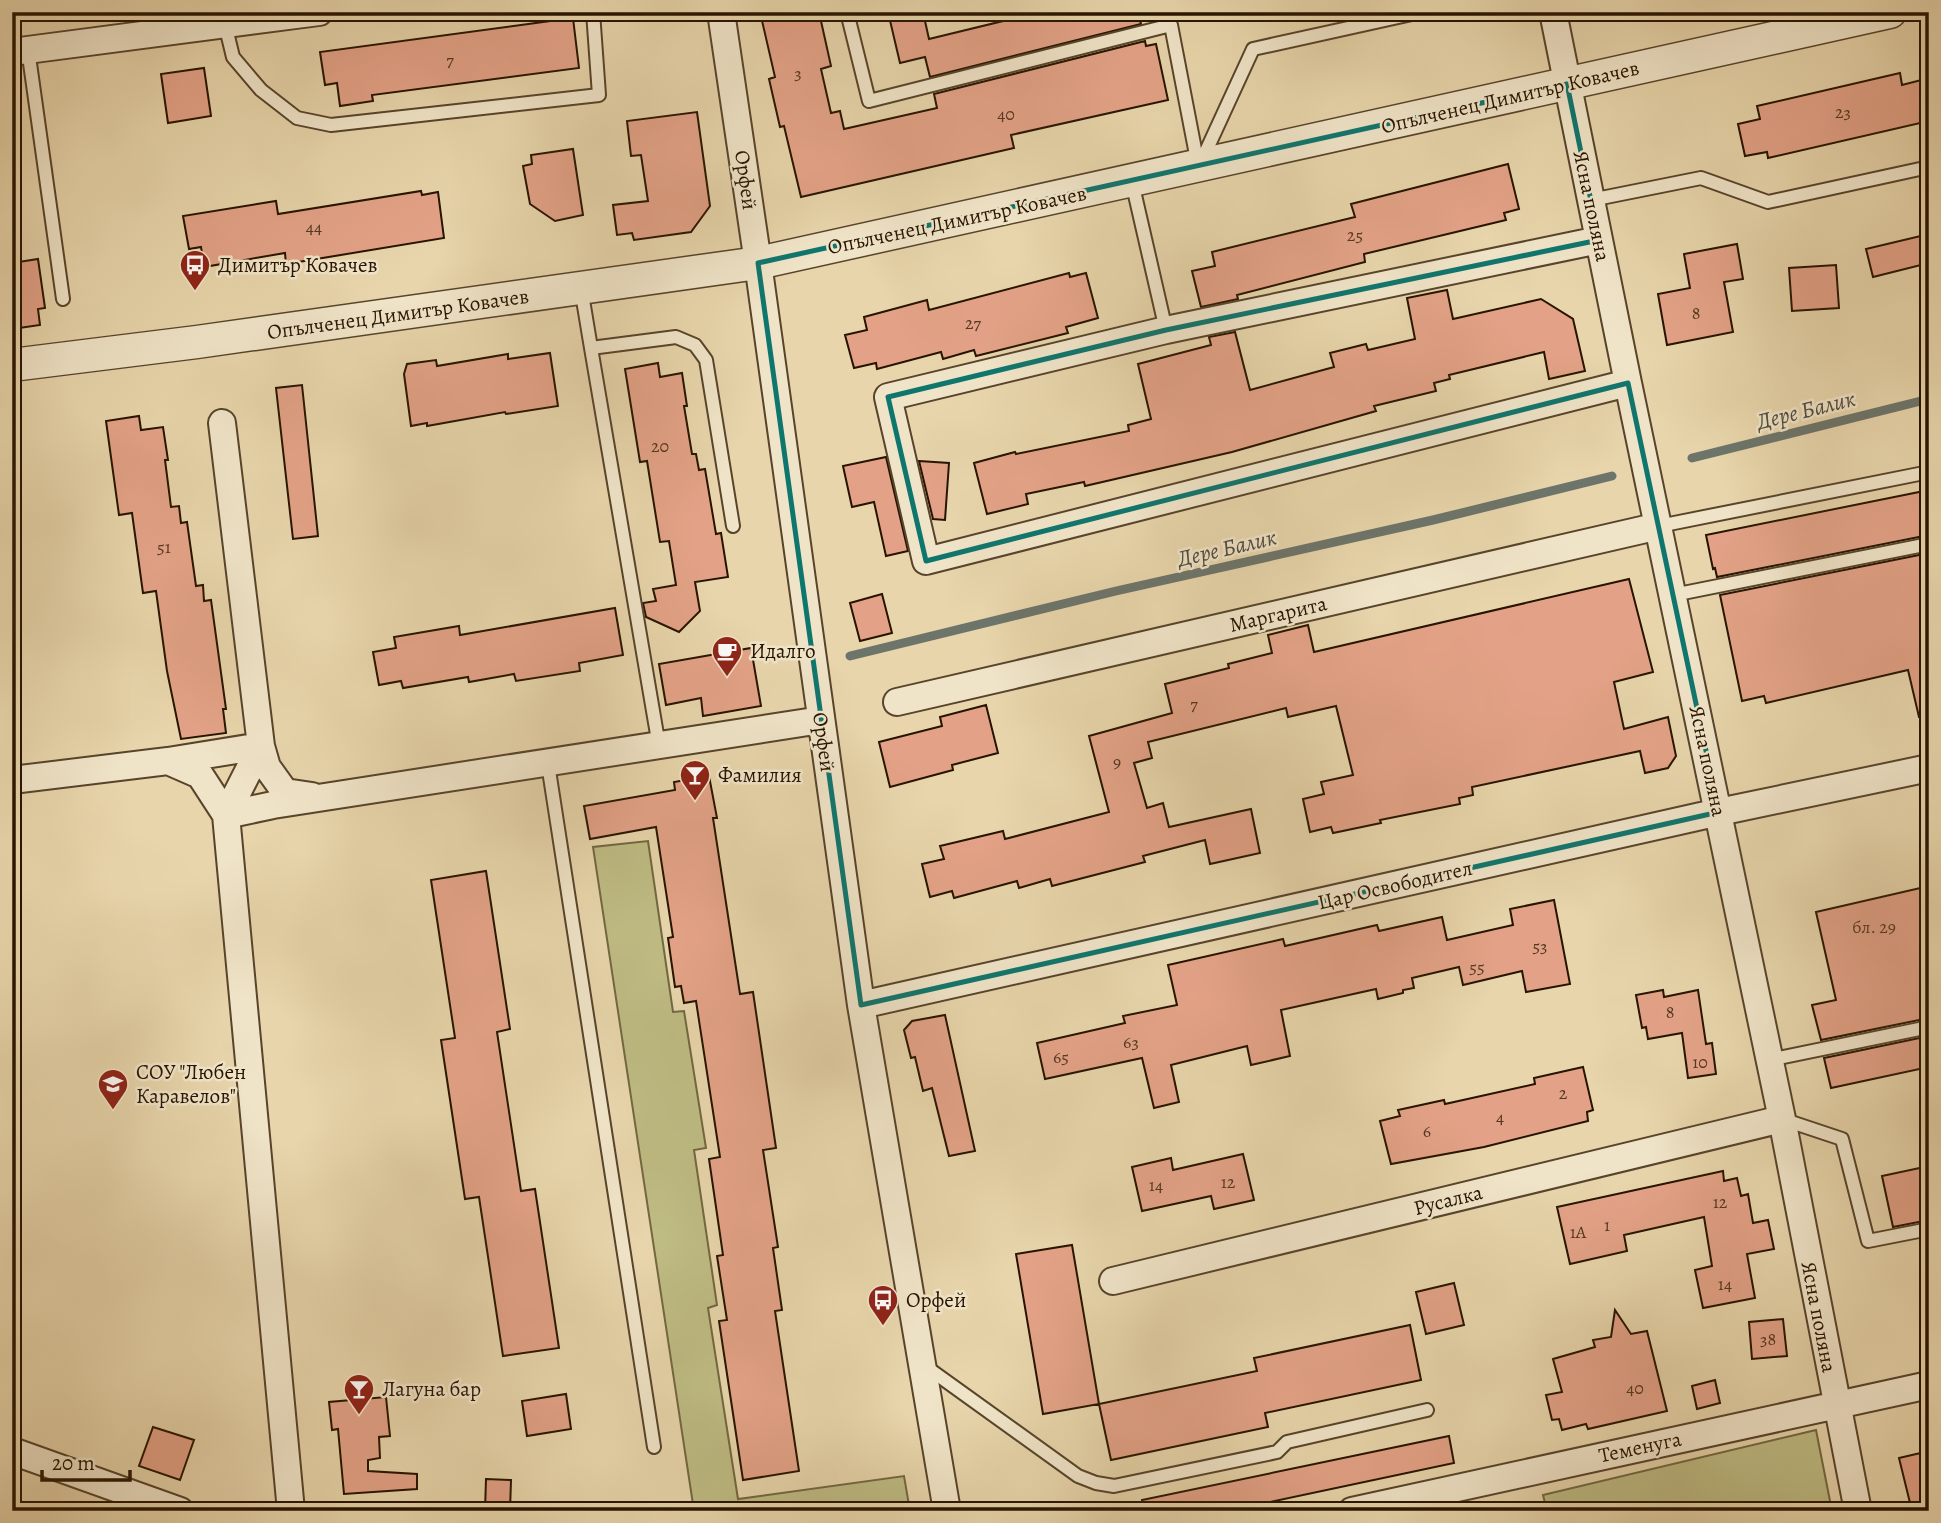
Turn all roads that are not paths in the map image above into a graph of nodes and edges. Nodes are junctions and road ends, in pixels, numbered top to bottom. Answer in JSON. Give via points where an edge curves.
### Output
{"nodes":[{"id":1,"x":319,"y":12,"type":"edge"},
{"id":2,"x":593,"y":12,"type":"edge"},
{"id":3,"x":721,"y":12,"type":"edge"},
{"id":4,"x":847,"y":12,"type":"edge"},
{"id":5,"x":1422,"y":12,"type":"edge"},
{"id":6,"x":1553,"y":12,"type":"edge"},
{"id":7,"x":1890,"y":12,"type":"edge"},
{"id":8,"x":225,"y":24,"type":"junction"},
{"id":9,"x":20,"y":51,"type":"edge"},
{"id":10,"x":1567,"y":84,"type":"junction"},
{"id":11,"x":1199,"y":167,"type":"junction"},
{"id":12,"x":1929,"y":167,"type":"edge"},
{"id":13,"x":1132,"y":182,"type":"junction"},
{"id":14,"x":1591,"y":200,"type":"junction"},
{"id":15,"x":1599,"y":240,"type":"junction"},
{"id":16,"x":758,"y":263,"type":"junction"},
{"id":17,"x":581,"y":288,"type":"junction"},
{"id":18,"x":63,"y":299,"type":"dead end"},
{"id":19,"x":1166,"y":330,"type":"junction"},
{"id":20,"x":591,"y":348,"type":"junction"},
{"id":21,"x":12,"y":365,"type":"edge"},
{"id":22,"x":1628,"y":383,"type":"junction"},
{"id":23,"x":222,"y":423,"type":"dead end"},
{"id":24,"x":1929,"y":472,"type":"edge"},
{"id":25,"x":733,"y":526,"type":"dead end"},
{"id":26,"x":1659,"y":526,"type":"junction"},
{"id":27,"x":1929,"y":544,"type":"edge"},
{"id":28,"x":1673,"y":595,"type":"junction"},
{"id":29,"x":897,"y":702,"type":"dead end"},
{"id":30,"x":821,"y":720,"type":"junction"},
{"id":31,"x":261,"y":746,"type":"junction"},
{"id":32,"x":659,"y":746,"type":"junction"},
{"id":33,"x":168,"y":761,"type":"junction"},
{"id":34,"x":548,"y":764,"type":"junction"},
{"id":35,"x":1929,"y":768,"type":"edge"},
{"id":36,"x":12,"y":780,"type":"edge"},
{"id":37,"x":324,"y":798,"type":"junction"},
{"id":38,"x":1719,"y":812,"type":"junction"},
{"id":39,"x":226,"y":815,"type":"junction"},
{"id":40,"x":861,"y":1005,"type":"junction"},
{"id":41,"x":1929,"y":1027,"type":"edge"},
{"id":42,"x":1769,"y":1060,"type":"junction"},
{"id":43,"x":1782,"y":1119,"type":"junction"},
{"id":44,"x":1929,"y":1229,"type":"edge"},
{"id":45,"x":1114,"y":1281,"type":"dead end"},
{"id":46,"x":922,"y":1364,"type":"junction"},
{"id":47,"x":1929,"y":1385,"type":"edge"},
{"id":48,"x":1835,"y":1404,"type":"junction"},
{"id":49,"x":1427,"y":1410,"type":"dead end"},
{"id":50,"x":654,"y":1447,"type":"dead end"},
{"id":51,"x":12,"y":1451,"type":"edge"},
{"id":52,"x":130,"y":1503,"type":"edge"},
{"id":53,"x":180,"y":1511,"type":"edge"},
{"id":54,"x":290,"y":1511,"type":"edge"},
{"id":55,"x":947,"y":1511,"type":"edge"},
{"id":56,"x":1352,"y":1511,"type":"edge"},
{"id":57,"x":1858,"y":1511,"type":"edge"}],
"edges":[{"from":1,"to":8,"type":"street"},
{"from":2,"to":8,"type":"lane","via":[[599,95],[331,125],[297,118],[261,90],[233,57]]},
{"from":3,"to":16,"type":"street","name":"Орфей"},
{"from":4,"to":11,"type":"lane","via":[[869,101],[1171,25]]},
{"from":5,"to":11,"type":"lane","via":[[1253,49]]},
{"from":6,"to":10,"type":"street","name":"Ясна поляна"},
{"from":7,"to":10,"type":"street","name":"Опълченец Димитър Ковачев"},
{"from":8,"to":9,"type":"street"},
{"from":9,"to":18,"type":"lane"},
{"from":10,"to":11,"type":"street","name":"Опълченец Димитър Ковачев"},
{"from":10,"to":14,"type":"street","name":"Ясна поляна"},
{"from":11,"to":13,"type":"street","name":"Опълченец Димитър Ковачев"},
{"from":12,"to":14,"type":"lane","via":[[1768,202],[1700,178]]},
{"from":13,"to":16,"type":"street","name":"Опълченец Димитър Ковачев"},
{"from":13,"to":19,"type":"lane"},
{"from":14,"to":15,"type":"street","name":"Ясна поляна"},
{"from":15,"to":19,"type":"street"},
{"from":15,"to":22,"type":"street","name":"Ясна поляна"},
{"from":16,"to":17,"type":"street","name":"Опълченец Димитър Ковачев"},
{"from":16,"to":30,"type":"street","name":"Орфей"},
{"from":17,"to":20,"type":"lane"},
{"from":17,"to":21,"type":"street","name":"Опълченец Димитър Ковачев"},
{"from":19,"to":22,"type":"street","via":[[888,397],[926,561]]},
{"from":20,"to":25,"type":"lane","via":[[676,337],[695,345],[706,360]]},
{"from":20,"to":32,"type":"lane"},
{"from":22,"to":26,"type":"street","name":"Ясна поляна"},
{"from":23,"to":31,"type":"street"},
{"from":24,"to":26,"type":"lane"},
{"from":26,"to":28,"type":"street","name":"Ясна поляна"},
{"from":26,"to":29,"type":"street","name":"Маргарита"},
{"from":27,"to":28,"type":"lane"},
{"from":28,"to":38,"type":"street","name":"Ясна поляна"},
{"from":30,"to":32,"type":"street"},
{"from":30,"to":40,"type":"street","name":"Орфей"},
{"from":31,"to":33,"type":"street"},
{"from":31,"to":37,"type":"street","via":[[267,767],[285,792]]},
{"from":31,"to":39,"type":"street"},
{"from":32,"to":34,"type":"street"},
{"from":33,"to":36,"type":"street"},
{"from":33,"to":39,"type":"street","via":[[200,775]]},
{"from":34,"to":37,"type":"street"},
{"from":34,"to":50,"type":"lane"},
{"from":35,"to":38,"type":"street","name":"Цар Освободител"},
{"from":37,"to":39,"type":"street"},
{"from":38,"to":40,"type":"street","name":"Цар Освободител"},
{"from":38,"to":42,"type":"street","name":"Ясна поляна"},
{"from":39,"to":54,"type":"street"},
{"from":40,"to":46,"type":"street","name":"Орфей"},
{"from":41,"to":42,"type":"lane"},
{"from":42,"to":43,"type":"street","name":"Ясна поляна"},
{"from":43,"to":44,"type":"lane","via":[[1842,1139],[1868,1241]]},
{"from":43,"to":45,"type":"street","name":"Русалка"},
{"from":43,"to":48,"type":"street","name":"Ясна поляна"},
{"from":46,"to":49,"type":"lane","via":[[1078,1476],[1114,1486],[1277,1452],[1287,1441]]},
{"from":46,"to":55,"type":"street","name":"Орфей"},
{"from":47,"to":48,"type":"street","name":"Теменуга"},
{"from":48,"to":56,"type":"street","name":"Теменуга"},
{"from":48,"to":57,"type":"street","name":"Ясна поляна"},
{"from":51,"to":52,"type":"street"},
{"from":52,"to":53,"type":"street"}]}
